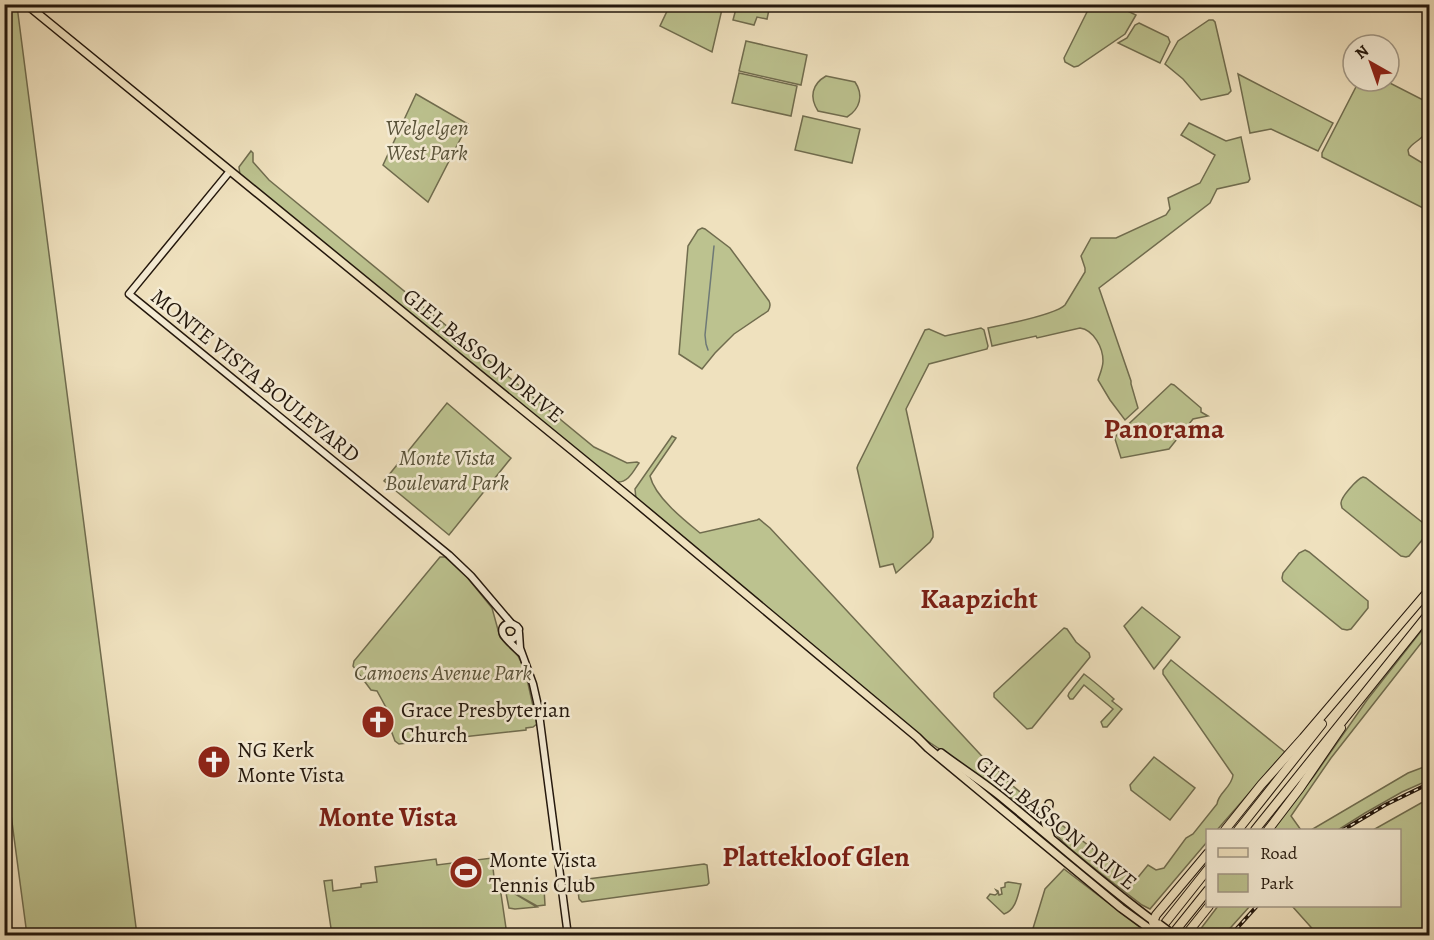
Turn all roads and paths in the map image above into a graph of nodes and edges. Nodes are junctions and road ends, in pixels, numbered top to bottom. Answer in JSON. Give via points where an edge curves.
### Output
{"nodes":[{"id":1,"x":26,"y":4,"type":"edge"},
{"id":2,"x":230,"y":171,"type":"junction"},
{"id":3,"x":1430,"y":589,"type":"edge"},
{"id":4,"x":493,"y":603,"type":"junction"},
{"id":5,"x":1412,"y":610,"type":"junction"},
{"id":6,"x":1430,"y":612,"type":"edge"},
{"id":7,"x":511,"y":623,"type":"junction"},
{"id":8,"x":503,"y":630,"type":"junction"},
{"id":9,"x":519,"y":633,"type":"junction"},
{"id":10,"x":508,"y":639,"type":"junction"},
{"id":11,"x":522,"y":654,"type":"junction"},
{"id":12,"x":1363,"y":694,"type":"junction"},
{"id":13,"x":916,"y":737,"type":"junction"},
{"id":14,"x":1049,"y":804,"type":"dead end"},
{"id":15,"x":1227,"y":829,"type":"edge"},
{"id":16,"x":1240,"y":829,"type":"edge"},
{"id":17,"x":1257,"y":829,"type":"edge"},
{"id":18,"x":1270,"y":829,"type":"edge"},
{"id":19,"x":1052,"y":839,"type":"junction"},
{"id":20,"x":1206,"y":855,"type":"edge"},
{"id":21,"x":1206,"y":871,"type":"edge"},
{"id":22,"x":1206,"y":893,"type":"edge"},
{"id":23,"x":1208,"y":907,"type":"edge"},
{"id":24,"x":1157,"y":930,"type":"edge"},
{"id":25,"x":568,"y":936,"type":"edge"},
{"id":26,"x":1173,"y":936,"type":"edge"},
{"id":27,"x":1185,"y":936,"type":"edge"}],
"edges":[{"from":1,"to":2,"type":"main road","name":"GIEL BASSON DRIVE"},
{"from":2,"to":4,"type":"main road","name":"MONTE VISTA BOULEVARD","via":[[129,294],[448,555]]},
{"from":2,"to":13,"type":"main road","name":"GIEL BASSON DRIVE"},
{"from":3,"to":5,"type":"highway"},
{"from":4,"to":7,"type":"main road","name":"MONTE VISTA BOULEVARD"},
{"from":4,"to":8,"type":"main road","name":"MONTE VISTA BOULEVARD"},
{"from":5,"to":15,"type":"highway"},
{"from":5,"to":16,"type":"highway"},
{"from":6,"to":12,"type":"highway"},
{"from":7,"to":8,"type":"main road"},
{"from":7,"to":9,"type":"main road"},
{"from":8,"to":10,"type":"main road"},
{"from":9,"to":10,"type":"main road","via":[[515,639]]},
{"from":9,"to":11,"type":"main road"},
{"from":10,"to":11,"type":"main road"},
{"from":11,"to":25,"type":"main road","via":[[538,706]]},
{"from":12,"to":17,"type":"highway"},
{"from":12,"to":18,"type":"highway"},
{"from":13,"to":19,"type":"main road","name":"GIEL BASSON DRIVE"},
{"from":13,"to":24,"type":"main road","name":"GIEL BASSON DRIVE","via":[[1105,895]]},
{"from":14,"to":19,"type":"main road","via":[[1045,821]]},
{"from":19,"to":24,"type":"main road","name":"GIEL BASSON DRIVE","via":[[1139,910]]},
{"from":20,"to":24,"type":"highway","via":[[1156,915]]},
{"from":21,"to":24,"type":"highway"},
{"from":22,"to":26,"type":"highway"},
{"from":23,"to":27,"type":"highway"},
{"from":24,"to":26,"type":"main road","name":"GIEL BASSON DRIVE","bridge":true}]}
